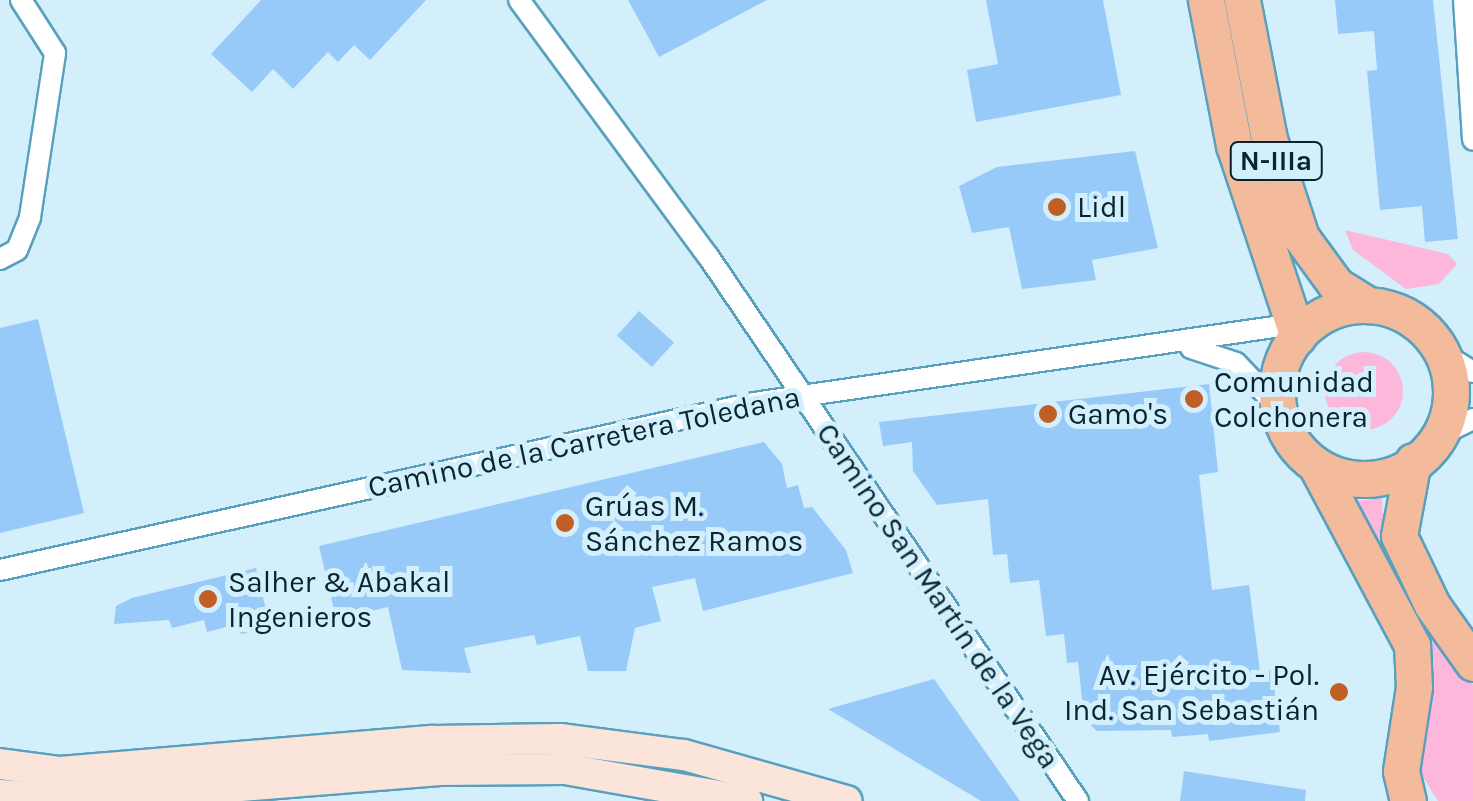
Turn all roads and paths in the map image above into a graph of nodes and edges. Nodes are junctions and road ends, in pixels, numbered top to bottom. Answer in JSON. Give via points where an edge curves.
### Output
{"nodes":[{"id":1,"x":21,"y":0,"type":"edge"},
{"id":2,"x":518,"y":0,"type":"edge"},
{"id":3,"x":1206,"y":0,"type":"edge"},
{"id":4,"x":1242,"y":0,"type":"edge"},
{"id":5,"x":1464,"y":0,"type":"edge"},
{"id":6,"x":1473,"y":137,"type":"edge"},
{"id":7,"x":9,"y":255,"type":"edge"},
{"id":8,"x":1368,"y":305,"type":"junction"},
{"id":9,"x":1304,"y":328,"type":"junction"},
{"id":10,"x":1174,"y":346,"type":"junction"},
{"id":11,"x":1459,"y":363,"type":"edge"},
{"id":12,"x":801,"y":395,"type":"junction"},
{"id":13,"x":1278,"y":406,"type":"junction"},
{"id":14,"x":1473,"y":419,"type":"edge"},
{"id":15,"x":1423,"y":450,"type":"junction"},
{"id":16,"x":1318,"y":469,"type":"junction"},
{"id":17,"x":0,"y":570,"type":"edge"},
{"id":18,"x":1473,"y":663,"type":"edge"},
{"id":19,"x":0,"y":764,"type":"edge"},
{"id":20,"x":1401,"y":791,"type":"edge"},
{"id":21,"x":0,"y":795,"type":"edge"},
{"id":22,"x":748,"y":801,"type":"edge"},
{"id":23,"x":847,"y":801,"type":"edge"},
{"id":24,"x":1078,"y":801,"type":"edge"}],
"edges":[{"from":1,"to":7,"type":"street","via":[[55,52]]},
{"from":2,"to":12,"type":"street","name":"Camino San Martín de la Vega"},
{"from":3,"to":9,"type":"highway","number":"N-IIIa","via":[[1234,145]]},
{"from":4,"to":8,"type":"highway","number":"N-IIIa","via":[[1269,138],[1301,237],[1336,285]]},
{"from":5,"to":6,"type":"street"},
{"from":8,"to":9,"type":"highway"},
{"from":8,"to":11,"type":"highway","number":"N-IIIa","via":[[1420,322]]},
{"from":9,"to":10,"type":"street","name":"Camino de la Carretera Toledana"},
{"from":9,"to":13,"type":"highway","via":[[1282,363]]},
{"from":10,"to":12,"type":"street","name":"Camino de la Carretera Toledana"},
{"from":10,"to":13,"type":"street","name":"Camino de la Carretera Toledana","via":[[1236,363]]},
{"from":11,"to":15,"type":"highway","number":"N-IIIa","via":[[1451,399]]},
{"from":12,"to":17,"type":"street","name":"Camino de la Carretera Toledana"},
{"from":12,"to":24,"type":"street","name":"Camino San Martín de la Vega"},
{"from":13,"to":16,"type":"highway","via":[[1293,443]]},
{"from":14,"to":15,"type":"street"},
{"from":15,"to":16,"type":"highway","via":[[1368,478]]},
{"from":15,"to":18,"type":"highway","number":"N-IIIa","via":[[1399,536],[1432,605]]},
{"from":16,"to":20,"type":"highway","via":[[1412,645],[1414,687]]},
{"from":19,"to":23,"type":"main road","via":[[60,772],[433,741],[560,739],[684,754]]},
{"from":21,"to":22,"type":"main road","via":[[66,800],[440,770],[565,768]]}]}
